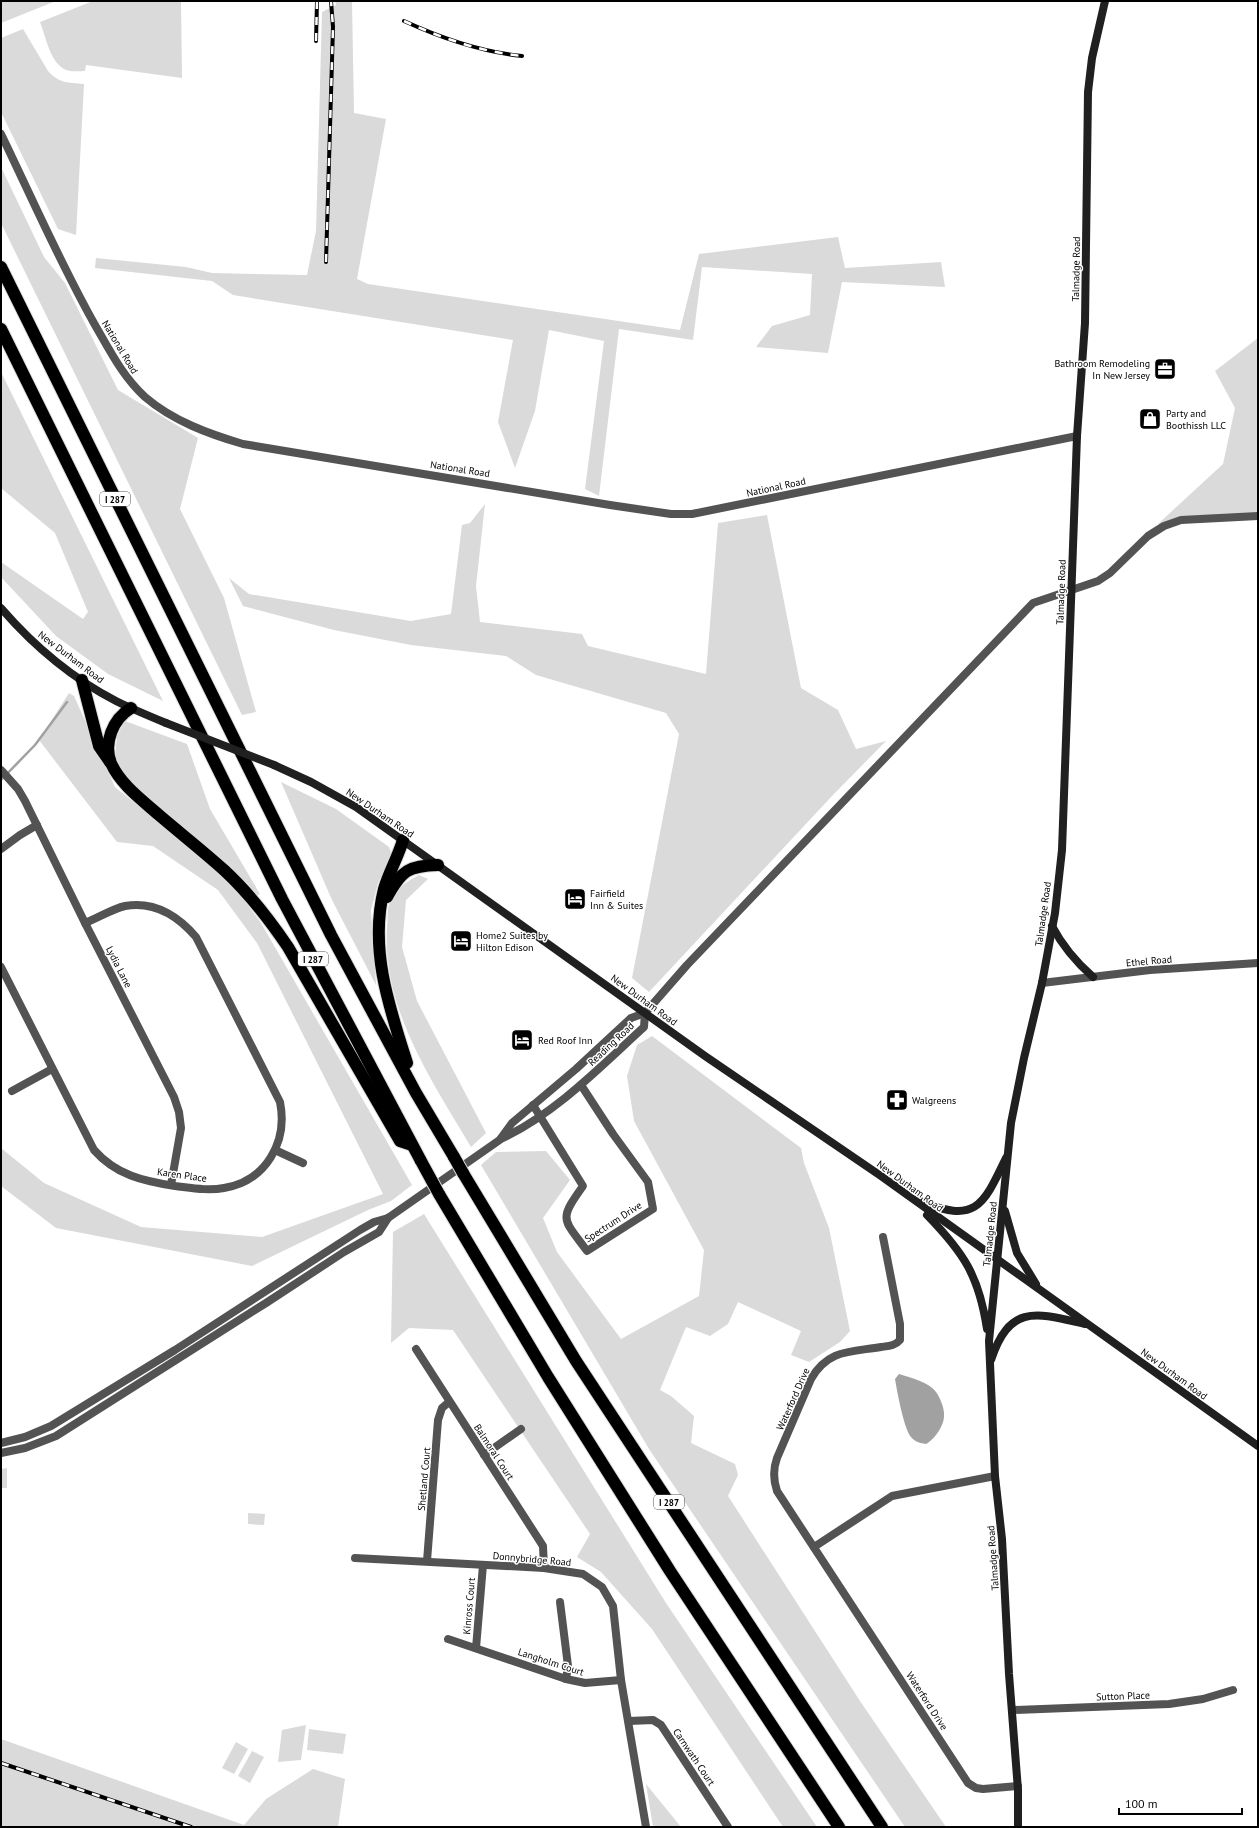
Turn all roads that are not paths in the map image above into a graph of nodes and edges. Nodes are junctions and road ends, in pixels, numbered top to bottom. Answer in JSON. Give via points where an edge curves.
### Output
{"nodes":[{"id":1,"x":1105,"y":1,"type":"edge"},
{"id":2,"x":1,"y":134,"type":"edge"},
{"id":3,"x":1,"y":267,"type":"edge"},
{"id":4,"x":1,"y":330,"type":"edge"},
{"id":5,"x":1076,"y":436,"type":"junction"},
{"id":6,"x":1258,"y":516,"type":"edge"},
{"id":7,"x":1072,"y":590,"type":"junction"},
{"id":8,"x":1,"y":608,"type":"edge"},
{"id":9,"x":82,"y":680,"type":"junction"},
{"id":10,"x":131,"y":708,"type":"junction"},
{"id":11,"x":111,"y":762,"type":"junction"},
{"id":12,"x":1,"y":770,"type":"edge"},
{"id":13,"x":37,"y":825,"type":"junction"},
{"id":14,"x":403,"y":840,"type":"junction"},
{"id":15,"x":1,"y":849,"type":"edge"},
{"id":16,"x":438,"y":865,"type":"junction"},
{"id":17,"x":382,"y":906,"type":"junction"},
{"id":18,"x":85,"y":923,"type":"junction"},
{"id":19,"x":1052,"y":926,"type":"junction"},
{"id":20,"x":1258,"y":963,"type":"edge"},
{"id":21,"x":1,"y":967,"type":"edge"},
{"id":22,"x":1093,"y":977,"type":"junction"},
{"id":23,"x":1042,"y":983,"type":"junction"},
{"id":24,"x":645,"y":1013,"type":"junction"},
{"id":25,"x":52,"y":1069,"type":"junction"},
{"id":26,"x":581,"y":1085,"type":"junction"},
{"id":27,"x":12,"y":1091,"type":"dead end"},
{"id":28,"x":416,"y":1093,"type":"junction"},
{"id":29,"x":533,"y":1105,"type":"junction"},
{"id":30,"x":541,"y":1116,"type":"junction"},
{"id":31,"x":501,"y":1139,"type":"junction"},
{"id":32,"x":412,"y":1145,"type":"junction"},
{"id":33,"x":275,"y":1150,"type":"junction"},
{"id":34,"x":1008,"y":1154,"type":"junction"},
{"id":35,"x":303,"y":1163,"type":"dead end"},
{"id":36,"x":171,"y":1185,"type":"junction"},
{"id":37,"x":910,"y":1197,"type":"junction"},
{"id":38,"x":1004,"y":1204,"type":"junction"},
{"id":39,"x":388,"y":1218,"type":"junction"},
{"id":40,"x":883,"y":1236,"type":"dead end"},
{"id":41,"x":998,"y":1259,"type":"junction"},
{"id":42,"x":1040,"y":1290,"type":"junction"},
{"id":43,"x":1089,"y":1325,"type":"junction"},
{"id":44,"x":989,"y":1341,"type":"junction"},
{"id":45,"x":416,"y":1349,"type":"dead end"},
{"id":46,"x":990,"y":1365,"type":"junction"},
{"id":47,"x":449,"y":1402,"type":"junction"},
{"id":48,"x":521,"y":1429,"type":"dead end"},
{"id":49,"x":1,"y":1443,"type":"edge"},
{"id":50,"x":1258,"y":1446,"type":"edge"},
{"id":51,"x":1,"y":1453,"type":"edge"},
{"id":52,"x":484,"y":1455,"type":"junction"},
{"id":53,"x":995,"y":1476,"type":"junction"},
{"id":54,"x":814,"y":1547,"type":"junction"},
{"id":55,"x":355,"y":1558,"type":"dead end"},
{"id":56,"x":427,"y":1561,"type":"junction"},
{"id":57,"x":483,"y":1565,"type":"junction"},
{"id":58,"x":544,"y":1568,"type":"junction"},
{"id":59,"x":560,"y":1602,"type":"dead end"},
{"id":60,"x":448,"y":1639,"type":"dead end"},
{"id":61,"x":476,"y":1648,"type":"junction"},
{"id":62,"x":566,"y":1679,"type":"junction"},
{"id":63,"x":621,"y":1680,"type":"junction"},
{"id":64,"x":1233,"y":1690,"type":"dead end"},
{"id":65,"x":1013,"y":1710,"type":"junction"},
{"id":66,"x":629,"y":1721,"type":"junction"},
{"id":67,"x":1018,"y":1786,"type":"junction"},
{"id":68,"x":646,"y":1827,"type":"edge"},
{"id":69,"x":728,"y":1827,"type":"edge"},
{"id":70,"x":839,"y":1827,"type":"edge"},
{"id":71,"x":882,"y":1827,"type":"edge"},
{"id":72,"x":1018,"y":1827,"type":"edge"}],
"edges":[{"from":1,"to":5,"type":"street","name":"Talmadge Road","via":[[1092,58],[1088,92],[1085,323]]},
{"from":2,"to":5,"type":"street","name":"National Road","via":[[75,289],[129,381],[147,398],[174,417],[207,433],[243,444],[610,505],[671,514],[692,514]]},
{"from":3,"to":28,"type":"highway","number":"I 287","via":[[331,935]]},
{"from":4,"to":32,"type":"highway","number":"I 287","via":[[278,892]]},
{"from":5,"to":7,"type":"street","name":"Talmadge Road"},
{"from":6,"to":7,"type":"street","via":[[1181,520],[1164,526],[1148,536],[1110,574]]},
{"from":7,"to":19,"type":"street","name":"Talmadge Road","via":[[1062,850]]},
{"from":7,"to":24,"type":"street","via":[[1038,600],[1027,607],[687,965]]},
{"from":8,"to":9,"type":"street","name":"New Durham Road","via":[[42,650]]},
{"from":9,"to":10,"type":"street","name":"New Durham Road"},
{"from":9,"to":11,"type":"highway","via":[[100,746]]},
{"from":10,"to":11,"type":"highway","via":[[117,719],[111,732]]},
{"from":10,"to":14,"type":"street","name":"New Durham Road","bridge":true,"via":[[305,779],[338,796]]},
{"from":11,"to":32,"type":"highway","via":[[120,778],[140,799],[223,869],[269,919],[288,947],[400,1141]]},
{"from":12,"to":13,"type":"street","name":"Lydia Lane","via":[[18,789]]},
{"from":13,"to":15,"type":"street"},
{"from":13,"to":18,"type":"street","name":"Lydia Lane"},
{"from":14,"to":16,"type":"street","name":"New Durham Road"},
{"from":14,"to":17,"type":"highway","via":[[384,888]]},
{"from":16,"to":17,"type":"highway","via":[[414,867],[405,872],[393,886]]},
{"from":16,"to":24,"type":"street","name":"New Durham Road"},
{"from":17,"to":28,"type":"highway","via":[[379,948],[383,979]]},
{"from":18,"to":33,"type":"street","name":"Karen Place","via":[[125,906],[142,906],[170,914],[186,925],[196,937],[280,1102],[282,1128]]},
{"from":18,"to":36,"type":"street","name":"Lydia Lane","via":[[174,1097],[179,1112],[181,1128]]},
{"from":19,"to":22,"type":"street","via":[[1077,963]]},
{"from":19,"to":23,"type":"street","name":"Talmadge Road"},
{"from":20,"to":22,"type":"street","name":"Ethel Road","via":[[1150,970]]},
{"from":21,"to":25,"type":"street","name":"Karen Place"},
{"from":22,"to":23,"type":"street","name":"Ethel Road"},
{"from":23,"to":34,"type":"street","name":"Talmadge Road","via":[[1024,1058]]},
{"from":24,"to":26,"type":"street","name":"Reading Road","via":[[644,1027]]},
{"from":24,"to":29,"type":"street","name":"Reading Road","via":[[631,1018]]},
{"from":24,"to":37,"type":"street","name":"New Durham Road"},
{"from":25,"to":27,"type":"street"},
{"from":25,"to":36,"type":"street","name":"Karen Place","via":[[100,1157],[122,1173]]},
{"from":26,"to":30,"type":"street","name":"Reading Road"},
{"from":26,"to":30,"type":"street","name":"Spectrum Drive","via":[[648,1182],[653,1209],[587,1251],[566,1223],[568,1208],[583,1186]]},
{"from":28,"to":71,"type":"highway","number":"I 287","bridge":true,"via":[[576,1361]]},
{"from":29,"to":30,"type":"street","name":"Spectrum Drive"},
{"from":29,"to":31,"type":"street","name":"Reading Road","via":[[512,1123]]},
{"from":30,"to":31,"type":"street","name":"Reading Road"},
{"from":31,"to":39,"type":"street"},
{"from":32,"to":70,"type":"highway","number":"I 287","bridge":true,"via":[[548,1377],[670,1571]]},
{"from":33,"to":35,"type":"street"},
{"from":33,"to":36,"type":"street","name":"Karen Place","via":[[258,1172],[234,1186],[202,1189]]},
{"from":34,"to":37,"type":"street","via":[[985,1199],[976,1206],[963,1211],[946,1211]]},
{"from":34,"to":38,"type":"street","name":"Talmadge Road"},
{"from":37,"to":41,"type":"street","name":"New Durham Road"},
{"from":37,"to":44,"type":"street","via":[[945,1233],[969,1266],[983,1304]]},
{"from":38,"to":41,"type":"street","name":"Talmadge Road"},
{"from":38,"to":42,"type":"street","via":[[1017,1253]]},
{"from":39,"to":49,"type":"street","via":[[360,1230],[175,1350],[51,1426]]},
{"from":39,"to":51,"type":"street","via":[[379,1232],[56,1436],[25,1448]]},
{"from":40,"to":54,"type":"street","name":"Waterford Drive","via":[[900,1324],[900,1340],[892,1345],[833,1357],[818,1367],[775,1465],[774,1482],[777,1491]]},
{"from":41,"to":42,"type":"street","name":"New Durham Road"},
{"from":41,"to":44,"type":"street","name":"Talmadge Road"},
{"from":42,"to":43,"type":"street","name":"New Durham Road"},
{"from":43,"to":46,"type":"street","via":[[1039,1314],[1018,1320],[1003,1334]]},
{"from":43,"to":50,"type":"street","name":"New Durham Road"},
{"from":44,"to":46,"type":"street","name":"Talmadge Road"},
{"from":45,"to":47,"type":"street","name":"Balmoral Court"},
{"from":46,"to":53,"type":"street","name":"Talmadge Road"},
{"from":47,"to":52,"type":"street","name":"Balmoral Court"},
{"from":47,"to":56,"type":"street","name":"Shetland Court","via":[[442,1408],[438,1420]]},
{"from":48,"to":52,"type":"street"},
{"from":52,"to":58,"type":"street","name":"Balmoral Court","via":[[543,1546]]},
{"from":53,"to":54,"type":"street","via":[[892,1496]]},
{"from":53,"to":65,"type":"street","name":"Talmadge Road","via":[[1002,1539]]},
{"from":54,"to":67,"type":"street","name":"Waterford Drive","via":[[968,1783],[983,1789]]},
{"from":55,"to":56,"type":"street","name":"Donnybridge Road"},
{"from":56,"to":57,"type":"street","name":"Donnybridge Road"},
{"from":57,"to":58,"type":"street","name":"Donnybridge Road"},
{"from":57,"to":61,"type":"street","name":"Kinross Court"},
{"from":58,"to":63,"type":"street","name":"Donnybridge Road","via":[[583,1574],[602,1586],[613,1606]]},
{"from":59,"to":62,"type":"street","via":[[568,1666]]},
{"from":60,"to":61,"type":"street","name":"Langholm Court"},
{"from":61,"to":62,"type":"street","name":"Langholm Court"},
{"from":62,"to":63,"type":"street","name":"Langholm Court","via":[[585,1683]]},
{"from":63,"to":66,"type":"street","name":"Donnybridge Road"},
{"from":64,"to":65,"type":"street","name":"Sutton Place","via":[[1203,1699],[1169,1704]]},
{"from":65,"to":67,"type":"street","name":"Talmadge Road"},
{"from":66,"to":68,"type":"street","name":"Donnybridge Road"},
{"from":66,"to":69,"type":"street","name":"Carnwath Court","via":[[653,1720],[661,1725]]},
{"from":67,"to":72,"type":"street","name":"Talmadge Road"}]}
